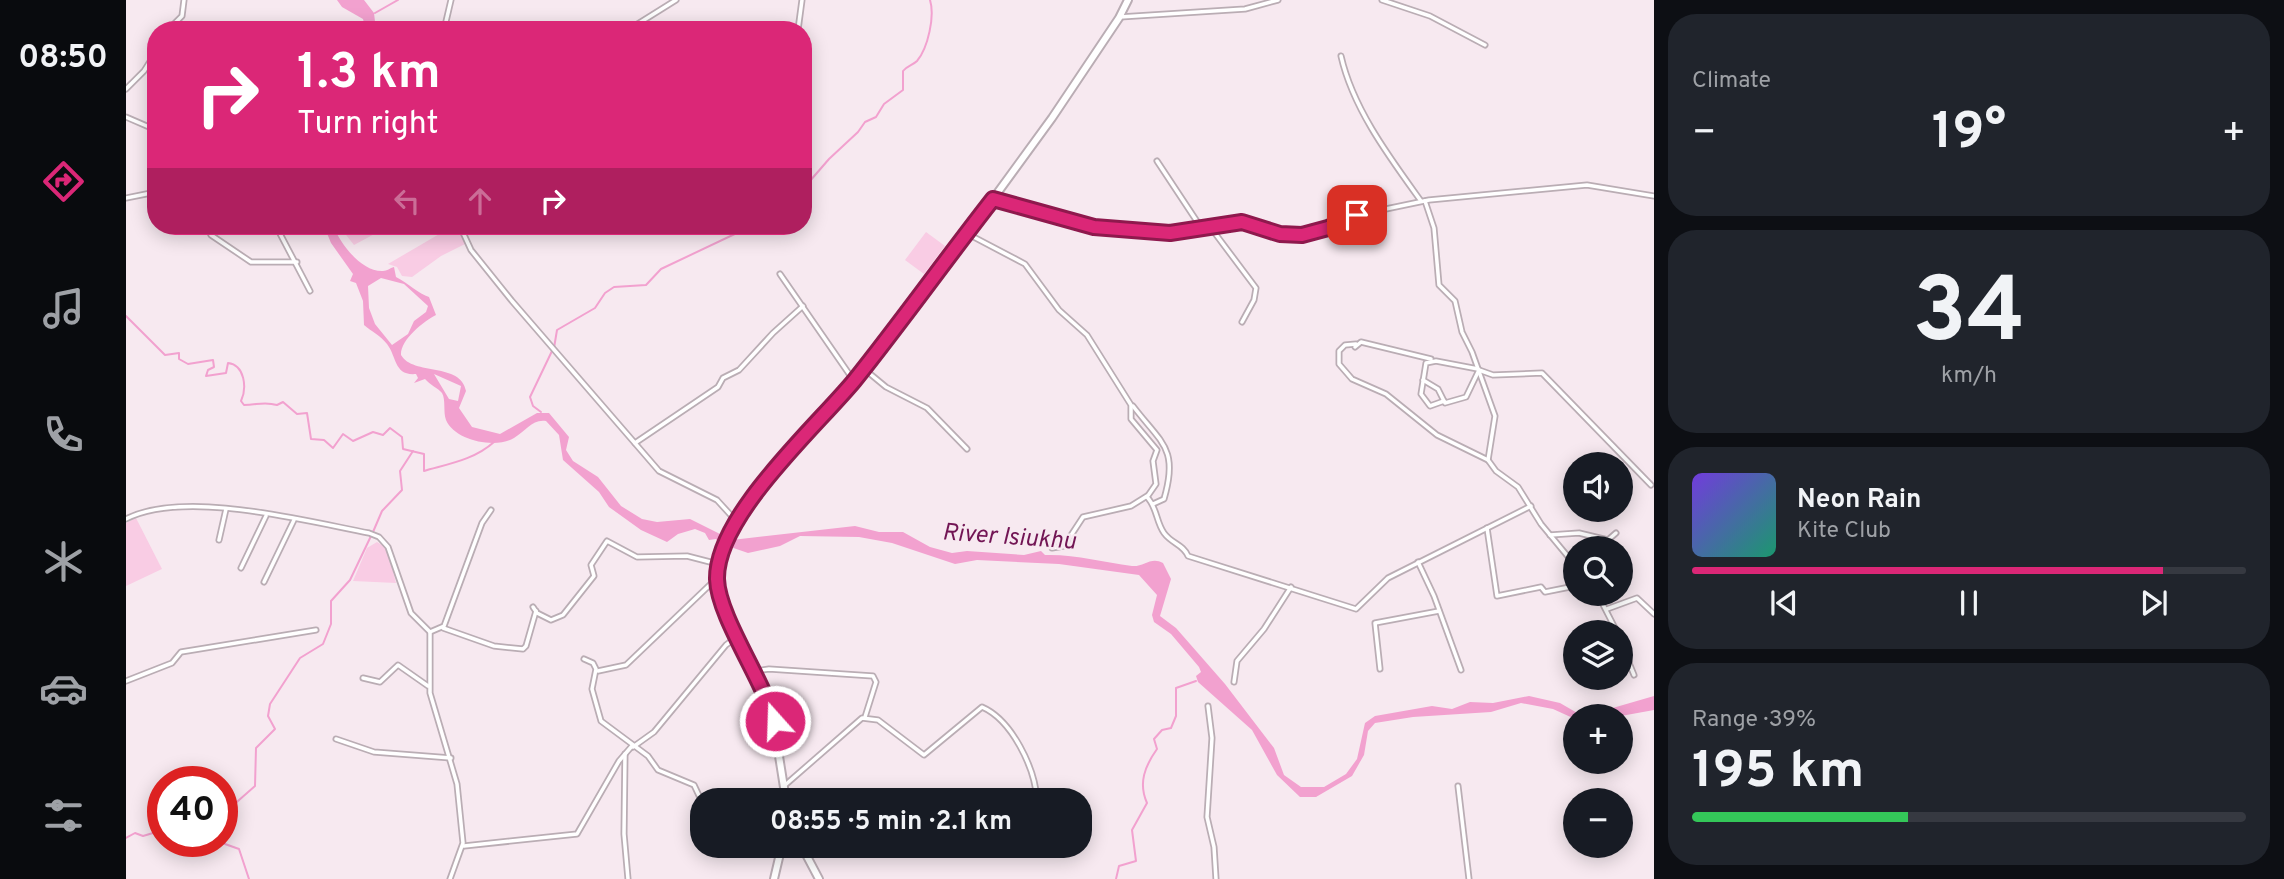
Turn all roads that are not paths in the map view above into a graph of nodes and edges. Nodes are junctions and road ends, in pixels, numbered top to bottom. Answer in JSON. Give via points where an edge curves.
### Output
{"nodes":[{"id":1,"x":184,"y":0,"type":"edge"},
{"id":2,"x":451,"y":0,"type":"edge"},
{"id":3,"x":676,"y":0,"type":"edge"},
{"id":4,"x":802,"y":0,"type":"edge"},
{"id":5,"x":1128,"y":0,"type":"edge"},
{"id":6,"x":1278,"y":0,"type":"edge"},
{"id":7,"x":1382,"y":0,"type":"edge"},
{"id":8,"x":1120,"y":17,"type":"junction"},
{"id":9,"x":177,"y":21,"type":"edge"},
{"id":10,"x":446,"y":21,"type":"edge"},
{"id":11,"x":642,"y":21,"type":"edge"},
{"id":12,"x":799,"y":21,"type":"edge"},
{"id":13,"x":1485,"y":46,"type":"dead end"},
{"id":14,"x":1341,"y":56,"type":"dead end"},
{"id":15,"x":147,"y":66,"type":"edge"},
{"id":16,"x":126,"y":89,"type":"edge"},
{"id":17,"x":126,"y":117,"type":"edge"},
{"id":18,"x":147,"y":126,"type":"edge"},
{"id":19,"x":1157,"y":161,"type":"dead end"},
{"id":20,"x":147,"y":194,"type":"edge"},
{"id":21,"x":1654,"y":196,"type":"edge"},
{"id":22,"x":126,"y":198,"type":"edge"},
{"id":23,"x":993,"y":199,"type":"junction"},
{"id":24,"x":1423,"y":201,"type":"junction"},
{"id":25,"x":1211,"y":228,"type":"junction"},
{"id":26,"x":1202,"y":229,"type":"junction"},
{"id":27,"x":966,"y":234,"type":"junction"},
{"id":28,"x":211,"y":235,"type":"edge"},
{"id":29,"x":281,"y":235,"type":"edge"},
{"id":30,"x":465,"y":235,"type":"edge"},
{"id":31,"x":297,"y":262,"type":"junction"},
{"id":32,"x":780,"y":274,"type":"dead end"},
{"id":33,"x":310,"y":290,"type":"dead end"},
{"id":34,"x":803,"y":306,"type":"junction"},
{"id":35,"x":1242,"y":322,"type":"dead end"},
{"id":36,"x":1440,"y":361,"type":"junction"},
{"id":37,"x":863,"y":368,"type":"junction"},
{"id":38,"x":1479,"y":369,"type":"junction"},
{"id":39,"x":1423,"y":380,"type":"junction"},
{"id":40,"x":854,"y":381,"type":"junction"},
{"id":41,"x":1444,"y":401,"type":"junction"},
{"id":42,"x":1131,"y":405,"type":"junction"},
{"id":43,"x":635,"y":443,"type":"junction"},
{"id":44,"x":967,"y":449,"type":"dead end"},
{"id":45,"x":1487,"y":450,"type":"junction"},
{"id":46,"x":1478,"y":454,"type":"junction"},
{"id":47,"x":1488,"y":460,"type":"junction"},
{"id":48,"x":1651,"y":485,"type":"dead end"},
{"id":49,"x":1147,"y":496,"type":"junction"},
{"id":50,"x":1153,"y":504,"type":"junction"},
{"id":51,"x":1531,"y":506,"type":"junction"},
{"id":52,"x":226,"y":509,"type":"junction"},
{"id":53,"x":491,"y":510,"type":"dead end"},
{"id":54,"x":266,"y":516,"type":"junction"},
{"id":55,"x":126,"y":519,"type":"edge"},
{"id":56,"x":294,"y":520,"type":"junction"},
{"id":57,"x":738,"y":523,"type":"junction"},
{"id":58,"x":1486,"y":527,"type":"junction"},
{"id":59,"x":1616,"y":533,"type":"dead end"},
{"id":60,"x":1550,"y":535,"type":"junction"},
{"id":61,"x":219,"y":540,"type":"dead end"},
{"id":62,"x":1052,"y":548,"type":"dead end"},
{"id":63,"x":1563,"y":551,"type":"edge"},
{"id":64,"x":1418,"y":562,"type":"junction"},
{"id":65,"x":719,"y":565,"type":"junction"},
{"id":66,"x":241,"y":568,"type":"dead end"},
{"id":67,"x":717,"y":578,"type":"junction"},
{"id":68,"x":264,"y":582,"type":"dead end"},
{"id":69,"x":1291,"y":587,"type":"junction"},
{"id":70,"x":1563,"y":590,"type":"edge"},
{"id":71,"x":1607,"y":608,"type":"joint"},
{"id":72,"x":1439,"y":611,"type":"junction"},
{"id":73,"x":1654,"y":614,"type":"edge"},
{"id":74,"x":1612,"y":620,"type":"edge"},
{"id":75,"x":443,"y":628,"type":"junction"},
{"id":76,"x":316,"y":630,"type":"dead end"},
{"id":77,"x":430,"y":632,"type":"junction"},
{"id":78,"x":738,"y":636,"type":"junction"},
{"id":79,"x":584,"y":659,"type":"dead end"},
{"id":80,"x":1380,"y":668,"type":"dead end"},
{"id":81,"x":1461,"y":670,"type":"dead end"},
{"id":82,"x":755,"y":671,"type":"junction"},
{"id":83,"x":597,"y":672,"type":"junction"},
{"id":84,"x":363,"y":678,"type":"dead end"},
{"id":85,"x":126,"y":681,"type":"edge"},
{"id":86,"x":1234,"y":682,"type":"dead end"},
{"id":87,"x":429,"y":688,"type":"junction"},
{"id":88,"x":1208,"y":706,"type":"dead end"},
{"id":89,"x":865,"y":717,"type":"junction"},
{"id":90,"x":336,"y":739,"type":"dead end"},
{"id":91,"x":633,"y":747,"type":"junction"},
{"id":92,"x":625,"y":754,"type":"junction"},
{"id":93,"x":451,"y":758,"type":"junction"},
{"id":94,"x":784,"y":786,"type":"joint"},
{"id":95,"x":1458,"y":786,"type":"dead end"},
{"id":96,"x":695,"y":788,"type":"edge"},
{"id":97,"x":1035,"y":788,"type":"edge"},
{"id":98,"x":463,"y":846,"type":"junction"},
{"id":99,"x":779,"y":858,"type":"edge"},
{"id":100,"x":808,"y":858,"type":"edge"},
{"id":101,"x":450,"y":879,"type":"edge"},
{"id":102,"x":628,"y":879,"type":"edge"},
{"id":103,"x":774,"y":879,"type":"edge"},
{"id":104,"x":819,"y":879,"type":"edge"},
{"id":105,"x":1216,"y":879,"type":"edge"},
{"id":106,"x":1469,"y":879,"type":"edge"}],
"edges":[{"from":1,"to":9,"type":"street"},
{"from":2,"to":10,"type":"street"},
{"from":3,"to":11,"type":"street"},
{"from":4,"to":12,"type":"street"},
{"from":5,"to":8,"type":"street"},
{"from":6,"to":8,"type":"street","via":[[1245,9]]},
{"from":7,"to":13,"type":"street","via":[[1426,14]]},
{"from":8,"to":23,"type":"street"},
{"from":14,"to":24,"type":"street","via":[[1373,129]]},
{"from":15,"to":16,"type":"street"},
{"from":17,"to":18,"type":"street"},
{"from":19,"to":26,"type":"street"},
{"from":20,"to":22,"type":"street"},
{"from":21,"to":24,"type":"street","via":[[1587,185]]},
{"from":23,"to":26,"type":"street","via":[[1094,227],[1170,233]]},
{"from":23,"to":27,"type":"street"},
{"from":24,"to":25,"type":"street","via":[[1357,215],[1302,235],[1280,234],[1242,222]]},
{"from":24,"to":38,"type":"street","via":[[1434,228],[1439,285],[1455,301],[1462,332]]},
{"from":25,"to":26,"type":"street"},
{"from":25,"to":35,"type":"street","via":[[1256,288]]},
{"from":27,"to":37,"type":"street"},
{"from":27,"to":42,"type":"street","via":[[1025,264],[1054,305],[1092,341]]},
{"from":28,"to":31,"type":"street","via":[[251,262]]},
{"from":29,"to":31,"type":"street"},
{"from":30,"to":43,"type":"street","via":[[479,261]]},
{"from":31,"to":33,"type":"street"},
{"from":32,"to":34,"type":"street"},
{"from":34,"to":40,"type":"street"},
{"from":34,"to":43,"type":"street","via":[[739,370]]},
{"from":36,"to":38,"type":"street"},
{"from":36,"to":39,"type":"street","via":[[1426,363]]},
{"from":36,"to":46,"type":"street","via":[[1362,342],[1339,351],[1339,364],[1352,379],[1386,394],[1437,435]]},
{"from":37,"to":40,"type":"street"},
{"from":37,"to":44,"type":"street","via":[[886,387],[927,408]]},
{"from":38,"to":41,"type":"street","via":[[1466,397]]},
{"from":38,"to":45,"type":"street","via":[[1496,422]]},
{"from":38,"to":48,"type":"street","via":[[1493,375],[1542,373]]},
{"from":39,"to":41,"type":"street","via":[[1438,389]]},
{"from":39,"to":41,"type":"street","via":[[1421,394],[1428,404]]},
{"from":40,"to":57,"type":"street","via":[[767,476]]},
{"from":42,"to":49,"type":"street","via":[[1132,419],[1157,450],[1153,461],[1156,484]]},
{"from":42,"to":50,"type":"street","via":[[1164,440],[1169,475],[1166,493],[1162,501]]},
{"from":43,"to":57,"type":"street","via":[[664,476],[718,500]]},
{"from":45,"to":46,"type":"street"},
{"from":45,"to":47,"type":"street"},
{"from":46,"to":47,"type":"street"},
{"from":47,"to":51,"type":"street"},
{"from":49,"to":50,"type":"street"},
{"from":49,"to":62,"type":"street","via":[[1131,506],[1083,517],[1064,546]]},
{"from":50,"to":69,"type":"street","via":[[1164,532],[1184,546],[1188,556]]},
{"from":51,"to":58,"type":"street"},
{"from":51,"to":60,"type":"street"},
{"from":52,"to":54,"type":"street"},
{"from":52,"to":55,"type":"street","via":[[159,509]]},
{"from":52,"to":61,"type":"street"},
{"from":53,"to":75,"type":"street"},
{"from":54,"to":56,"type":"street"},
{"from":54,"to":66,"type":"street"},
{"from":56,"to":68,"type":"street"},
{"from":56,"to":77,"type":"street","via":[[382,539],[411,613]]},
{"from":57,"to":65,"type":"street"},
{"from":58,"to":64,"type":"street"},
{"from":58,"to":70,"type":"street","via":[[1497,596],[1541,587],[1545,592]]},
{"from":59,"to":60,"type":"street","via":[[1608,540],[1579,533]]},
{"from":60,"to":63,"type":"street"},
{"from":64,"to":69,"type":"street","via":[[1388,578],[1356,609]]},
{"from":64,"to":72,"type":"street"},
{"from":65,"to":67,"type":"street"},
{"from":65,"to":75,"type":"street","via":[[687,556],[637,557],[607,541],[591,565],[592,580],[563,615],[551,620],[534,609],[523,649],[494,646]]},
{"from":67,"to":78,"type":"street","via":[[721,600]]},
{"from":67,"to":83,"type":"street","via":[[626,664]]},
{"from":69,"to":86,"type":"street","via":[[1237,661]]},
{"from":71,"to":73,"type":"street","via":[[1637,598]]},
{"from":71,"to":74,"type":"street"},
{"from":72,"to":80,"type":"street","via":[[1375,623]]},
{"from":72,"to":81,"type":"street"},
{"from":75,"to":77,"type":"street"},
{"from":76,"to":85,"type":"street","via":[[181,652],[172,663]]},
{"from":77,"to":87,"type":"street"},
{"from":78,"to":82,"type":"street"},
{"from":78,"to":91,"type":"street","via":[[654,732]]},
{"from":79,"to":83,"type":"street","via":[[593,663]]},
{"from":82,"to":89,"type":"street","via":[[769,668],[873,676],[876,682]]},
{"from":82,"to":94,"type":"street","via":[[775,721]]},
{"from":83,"to":91,"type":"street","via":[[592,686],[598,715]]},
{"from":84,"to":87,"type":"street","via":[[378,682],[398,665]]},
{"from":87,"to":93,"type":"street"},
{"from":88,"to":105,"type":"street","via":[[1212,738],[1208,822]]},
{"from":89,"to":94,"type":"street"},
{"from":89,"to":97,"type":"street","via":[[888,726],[924,755],[984,707],[1024,752]]},
{"from":90,"to":93,"type":"street","via":[[374,752]]},
{"from":91,"to":92,"type":"street"},
{"from":91,"to":96,"type":"street","via":[[655,762],[658,770]]},
{"from":92,"to":98,"type":"street","via":[[577,834]]},
{"from":92,"to":102,"type":"street"},
{"from":93,"to":98,"type":"street"},
{"from":95,"to":106,"type":"street"},
{"from":98,"to":101,"type":"street"},
{"from":99,"to":103,"type":"street"},
{"from":100,"to":104,"type":"street"}]}
